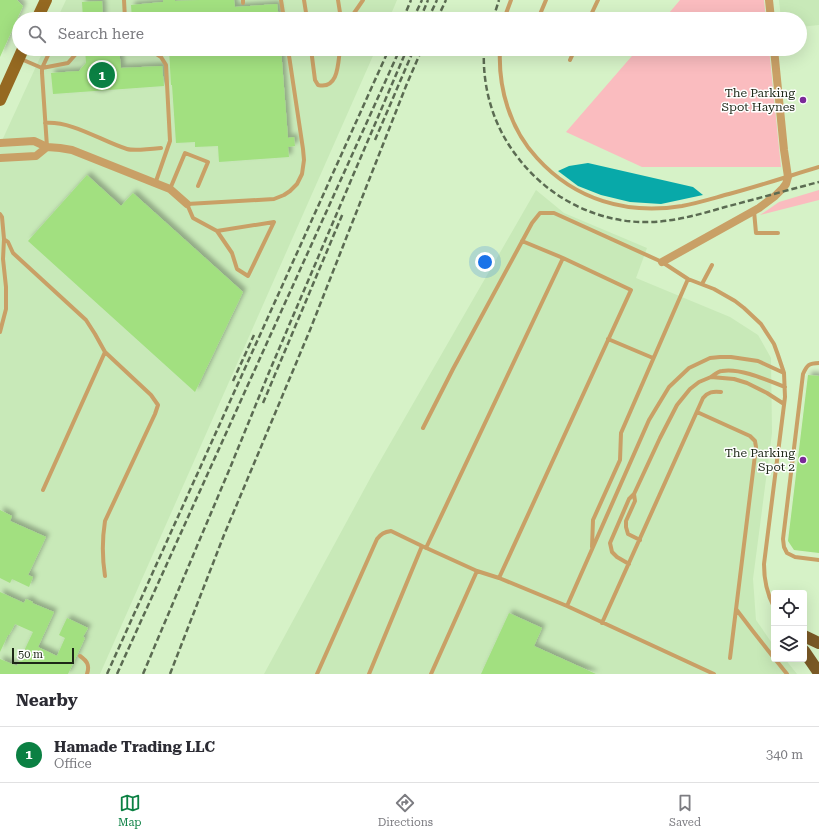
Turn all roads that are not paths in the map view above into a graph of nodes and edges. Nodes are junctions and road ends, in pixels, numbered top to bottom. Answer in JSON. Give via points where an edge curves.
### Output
{"nodes":[{"id":1,"x":46,"y":0,"type":"edge"},
{"id":2,"x":124,"y":0,"type":"edge"},
{"id":3,"x":281,"y":0,"type":"edge"},
{"id":4,"x":304,"y":0,"type":"edge"},
{"id":5,"x":338,"y":0,"type":"edge"},
{"id":6,"x":364,"y":0,"type":"edge"},
{"id":7,"x":511,"y":0,"type":"edge"},
{"id":8,"x":546,"y":0,"type":"edge"},
{"id":9,"x":598,"y":0,"type":"edge"},
{"id":10,"x":769,"y":0,"type":"edge"},
{"id":11,"x":40,"y":12,"type":"edge"},
{"id":12,"x":125,"y":12,"type":"edge"},
{"id":13,"x":283,"y":12,"type":"edge"},
{"id":14,"x":306,"y":12,"type":"edge"},
{"id":15,"x":340,"y":12,"type":"edge"},
{"id":16,"x":355,"y":12,"type":"edge"},
{"id":17,"x":507,"y":12,"type":"edge"},
{"id":18,"x":541,"y":12,"type":"edge"},
{"id":19,"x":592,"y":12,"type":"edge"},
{"id":20,"x":770,"y":12,"type":"edge"},
{"id":21,"x":20,"y":56,"type":"edge"},
{"id":22,"x":24,"y":56,"type":"edge"},
{"id":23,"x":48,"y":56,"type":"edge"},
{"id":24,"x":74,"y":56,"type":"edge"},
{"id":25,"x":159,"y":56,"type":"edge"},
{"id":26,"x":289,"y":56,"type":"edge"},
{"id":27,"x":312,"y":56,"type":"edge"},
{"id":28,"x":339,"y":56,"type":"edge"},
{"id":29,"x":500,"y":56,"type":"edge"},
{"id":30,"x":572,"y":56,"type":"edge"},
{"id":31,"x":775,"y":56,"type":"edge"},
{"id":32,"x":570,"y":60,"type":"dead end"},
{"id":33,"x":42,"y":68,"type":"junction"},
{"id":34,"x":0,"y":100,"type":"edge"},
{"id":35,"x":45,"y":123,"type":"junction"},
{"id":36,"x":0,"y":143,"type":"edge"},
{"id":37,"x":47,"y":147,"type":"junction"},
{"id":38,"x":160,"y":148,"type":"dead end"},
{"id":39,"x":0,"y":158,"type":"edge"},
{"id":40,"x":819,"y":167,"type":"edge"},
{"id":41,"x":788,"y":177,"type":"junction"},
{"id":42,"x":155,"y":184,"type":"junction"},
{"id":43,"x":198,"y":186,"type":"dead end"},
{"id":44,"x":170,"y":189,"type":"junction"},
{"id":45,"x":187,"y":204,"type":"junction"},
{"id":46,"x":754,"y":211,"type":"junction"},
{"id":47,"x":0,"y":214,"type":"edge"},
{"id":48,"x":217,"y":230,"type":"junction"},
{"id":49,"x":778,"y":233,"type":"dead end"},
{"id":50,"x":4,"y":239,"type":"junction"},
{"id":51,"x":522,"y":241,"type":"junction"},
{"id":52,"x":563,"y":258,"type":"junction"},
{"id":53,"x":662,"y":262,"type":"junction"},
{"id":54,"x":712,"y":265,"type":"dead end"},
{"id":55,"x":688,"y":279,"type":"junction"},
{"id":56,"x":702,"y":284,"type":"junction"},
{"id":57,"x":0,"y":332,"type":"edge"},
{"id":58,"x":608,"y":339,"type":"junction"},
{"id":59,"x":105,"y":352,"type":"junction"},
{"id":60,"x":653,"y":358,"type":"junction"},
{"id":61,"x":819,"y":363,"type":"edge"},
{"id":62,"x":784,"y":373,"type":"junction"},
{"id":63,"x":711,"y":378,"type":"junction"},
{"id":64,"x":785,"y":387,"type":"junction"},
{"id":65,"x":722,"y":392,"type":"dead end"},
{"id":66,"x":784,"y":404,"type":"junction"},
{"id":67,"x":697,"y":412,"type":"junction"},
{"id":68,"x":423,"y":428,"type":"dead end"},
{"id":69,"x":43,"y":490,"type":"dead end"},
{"id":70,"x":634,"y":494,"type":"junction"},
{"id":71,"x":640,"y":540,"type":"junction"},
{"id":72,"x":424,"y":547,"type":"junction"},
{"id":73,"x":592,"y":549,"type":"junction"},
{"id":74,"x":819,"y":560,"type":"edge"},
{"id":75,"x":629,"y":564,"type":"junction"},
{"id":76,"x":477,"y":571,"type":"junction"},
{"id":77,"x":105,"y":576,"type":"dead end"},
{"id":78,"x":499,"y":578,"type":"junction"},
{"id":79,"x":771,"y":600,"type":"edge"},
{"id":80,"x":567,"y":606,"type":"junction"},
{"id":81,"x":736,"y":608,"type":"junction"},
{"id":82,"x":602,"y":623,"type":"junction"},
{"id":83,"x":807,"y":637,"type":"edge"},
{"id":84,"x":819,"y":643,"type":"edge"},
{"id":85,"x":771,"y":654,"type":"edge"},
{"id":86,"x":807,"y":655,"type":"edge"},
{"id":87,"x":80,"y":656,"type":"dead end"},
{"id":88,"x":730,"y":658,"type":"dead end"},
{"id":89,"x":777,"y":662,"type":"edge"},
{"id":90,"x":819,"y":673,"type":"edge"},
{"id":91,"x":87,"y":674,"type":"edge"},
{"id":92,"x":317,"y":674,"type":"edge"},
{"id":93,"x":369,"y":674,"type":"edge"},
{"id":94,"x":431,"y":674,"type":"edge"},
{"id":95,"x":714,"y":674,"type":"edge"},
{"id":96,"x":787,"y":674,"type":"edge"}],
"edges":[{"from":1,"to":11,"type":"main road"},
{"from":2,"to":12,"type":"lane"},
{"from":3,"to":13,"type":"lane"},
{"from":4,"to":14,"type":"lane"},
{"from":5,"to":15,"type":"lane"},
{"from":6,"to":16,"type":"lane"},
{"from":7,"to":17,"type":"lane"},
{"from":8,"to":18,"type":"lane"},
{"from":9,"to":19,"type":"lane"},
{"from":10,"to":20,"type":"street"},
{"from":21,"to":34,"type":"main road"},
{"from":22,"to":33,"type":"lane"},
{"from":23,"to":33,"type":"lane"},
{"from":24,"to":33,"type":"lane","via":[[68,63]]},
{"from":25,"to":42,"type":"lane","via":[[166,66],[170,141]]},
{"from":26,"to":45,"type":"lane","via":[[304,165],[297,184],[290,191],[274,199]]},
{"from":27,"to":28,"type":"lane","via":[[315,80],[322,86],[330,84],[336,77]]},
{"from":29,"to":41,"type":"lane","via":[[505,98],[523,140],[550,172],[588,196],[627,207],[667,208],[692,204]]},
{"from":30,"to":32,"type":"lane"},
{"from":31,"to":41,"type":"street"},
{"from":33,"to":35,"type":"lane"},
{"from":35,"to":37,"type":"lane"},
{"from":35,"to":38,"type":"lane","via":[[70,126],[129,150]]},
{"from":36,"to":37,"type":"street","via":[[34,141]]},
{"from":37,"to":39,"type":"street","via":[[36,156]]},
{"from":37,"to":42,"type":"street","via":[[72,150]]},
{"from":40,"to":41,"type":"lane"},
{"from":41,"to":46,"type":"street","via":[[783,188]]},
{"from":42,"to":44,"type":"street"},
{"from":43,"to":44,"type":"lane","via":[[208,162],[185,153]]},
{"from":44,"to":45,"type":"street"},
{"from":45,"to":48,"type":"lane","via":[[193,218]]},
{"from":46,"to":49,"type":"lane","via":[[756,233]]},
{"from":46,"to":53,"type":"street"},
{"from":47,"to":50,"type":"lane"},
{"from":48,"to":48,"type":"lane","via":[[238,227],[274,222],[248,276],[237,269],[232,253]]},
{"from":50,"to":57,"type":"lane","via":[[6,309]]},
{"from":50,"to":59,"type":"lane","via":[[13,254],[86,320]]},
{"from":51,"to":52,"type":"lane"},
{"from":51,"to":53,"type":"lane","via":[[540,213],[554,213]]},
{"from":51,"to":68,"type":"lane"},
{"from":52,"to":58,"type":"lane","via":[[631,290]]},
{"from":52,"to":72,"type":"lane"},
{"from":53,"to":55,"type":"lane"},
{"from":54,"to":56,"type":"lane"},
{"from":55,"to":56,"type":"lane"},
{"from":55,"to":60,"type":"lane"},
{"from":56,"to":62,"type":"lane","via":[[735,300],[761,324],[774,344]]},
{"from":58,"to":60,"type":"lane"},
{"from":58,"to":78,"type":"lane"},
{"from":59,"to":69,"type":"lane"},
{"from":59,"to":77,"type":"lane","via":[[152,395],[158,405],[105,522],[102,536]]},
{"from":60,"to":73,"type":"lane","via":[[621,432],[620,460],[593,520]]},
{"from":61,"to":74,"type":"lane","via":[[807,366],[803,374],[783,539],[787,554]]},
{"from":62,"to":64,"type":"lane"},
{"from":62,"to":73,"type":"lane","via":[[758,361],[730,357],[710,358],[689,368],[669,387],[649,420]]},
{"from":63,"to":64,"type":"lane","via":[[720,371],[744,372]]},
{"from":63,"to":66,"type":"lane","via":[[740,380]]},
{"from":63,"to":70,"type":"lane","via":[[699,382],[690,389],[678,405]]},
{"from":64,"to":66,"type":"lane"},
{"from":65,"to":67,"type":"lane","via":[[706,394]]},
{"from":66,"to":79,"type":"lane","via":[[764,564]]},
{"from":67,"to":71,"type":"lane"},
{"from":67,"to":81,"type":"lane","via":[[750,436],[755,441]]},
{"from":70,"to":71,"type":"lane","via":[[635,501],[626,527],[628,534]]},
{"from":70,"to":75,"type":"lane","via":[[629,499],[610,543],[612,552]]},
{"from":71,"to":75,"type":"lane"},
{"from":72,"to":76,"type":"lane"},
{"from":72,"to":92,"type":"lane","via":[[391,531],[377,539]]},
{"from":72,"to":93,"type":"lane"},
{"from":73,"to":80,"type":"lane"},
{"from":75,"to":82,"type":"lane"},
{"from":76,"to":78,"type":"lane"},
{"from":76,"to":94,"type":"lane"},
{"from":78,"to":80,"type":"lane"},
{"from":80,"to":82,"type":"lane"},
{"from":81,"to":85,"type":"lane"},
{"from":81,"to":88,"type":"lane"},
{"from":82,"to":95,"type":"lane"},
{"from":83,"to":84,"type":"highway"},
{"from":86,"to":90,"type":"highway"},
{"from":87,"to":91,"type":"lane","via":[[89,668]]},
{"from":89,"to":96,"type":"lane"}]}
